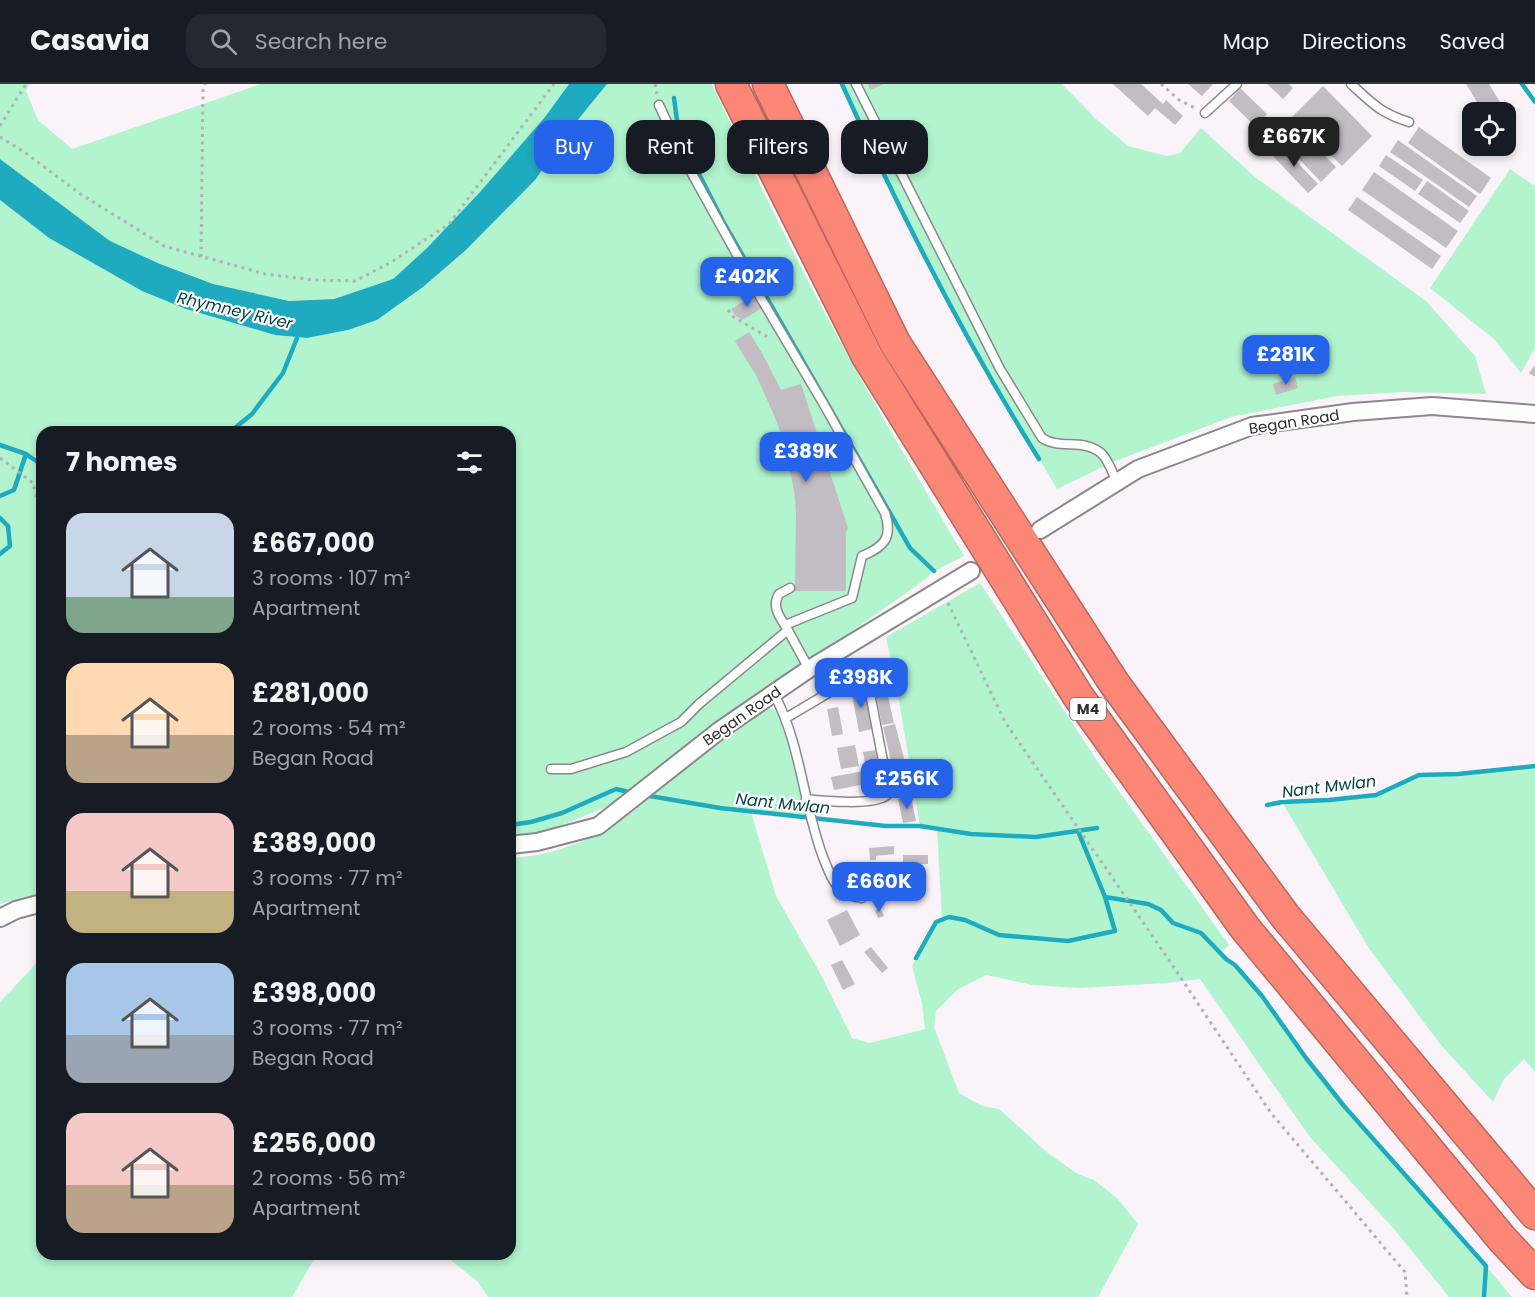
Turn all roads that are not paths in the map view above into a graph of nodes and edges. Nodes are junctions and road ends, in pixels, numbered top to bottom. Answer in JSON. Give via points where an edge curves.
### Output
{"nodes":[{"id":1,"x":731,"y":84,"type":"edge"},
{"id":2,"x":768,"y":84,"type":"edge"},
{"id":3,"x":856,"y":84,"type":"edge"},
{"id":4,"x":1237,"y":84,"type":"edge"},
{"id":5,"x":1351,"y":84,"type":"edge"},
{"id":6,"x":659,"y":105,"type":"dead end"},
{"id":7,"x":1204,"y":113,"type":"road end"},
{"id":8,"x":1409,"y":122,"type":"dead end"},
{"id":9,"x":1535,"y":414,"type":"edge"},
{"id":10,"x":1117,"y":482,"type":"junction"},
{"id":11,"x":1040,"y":530,"type":"dead end"},
{"id":12,"x":971,"y":571,"type":"dead end"},
{"id":13,"x":790,"y":588,"type":"dead end"},
{"id":14,"x":787,"y":628,"type":"junction"},
{"id":15,"x":809,"y":669,"type":"junction"},
{"id":16,"x":774,"y":694,"type":"junction"},
{"id":17,"x":786,"y":718,"type":"junction"},
{"id":18,"x":551,"y":769,"type":"dead end"},
{"id":19,"x":806,"y":799,"type":"junction"},
{"id":20,"x":516,"y":844,"type":"edge"},
{"id":21,"x":862,"y":898,"type":"dead end"},
{"id":22,"x":36,"y":905,"type":"edge"},
{"id":23,"x":0,"y":918,"type":"edge"},
{"id":24,"x":1535,"y":1214,"type":"edge"},
{"id":25,"x":1535,"y":1274,"type":"edge"}],
"edges":[{"from":1,"to":25,"type":"highway","number":"M4","via":[[867,356],[1078,696],[1245,928]]},
{"from":2,"to":24,"type":"highway","number":"M4","via":[[895,343],[1114,683],[1285,916]]},
{"from":3,"to":10,"type":"lane","via":[[1000,369],[1042,438],[1052,445],[1078,443],[1101,453]]},
{"from":4,"to":7,"type":"lane"},
{"from":5,"to":8,"type":"lane","via":[[1379,109]]},
{"from":6,"to":14,"type":"lane","via":[[685,160],[889,526],[887,538],[878,550],[862,556],[852,598]]},
{"from":9,"to":10,"type":"street","name":"Began Road","via":[[1432,406],[1252,426],[1138,470]]},
{"from":10,"to":11,"type":"street","name":"Began Road"},
{"from":12,"to":15,"type":"street","name":"Began Road"},
{"from":13,"to":14,"type":"lane","via":[[779,594],[775,604]]},
{"from":14,"to":15,"type":"lane"},
{"from":14,"to":18,"type":"lane","via":[[681,722],[626,752],[571,769]]},
{"from":15,"to":16,"type":"street","name":"Began Road"},
{"from":16,"to":17,"type":"lane"},
{"from":16,"to":20,"type":"street","name":"Began Road","via":[[720,730],[598,826]]},
{"from":17,"to":19,"type":"lane"},
{"from":17,"to":19,"type":"lane","via":[[845,682],[862,678],[868,683],[887,795],[878,800]]},
{"from":19,"to":21,"type":"lane","via":[[826,865],[840,889]]},
{"from":22,"to":23,"type":"street"}]}
